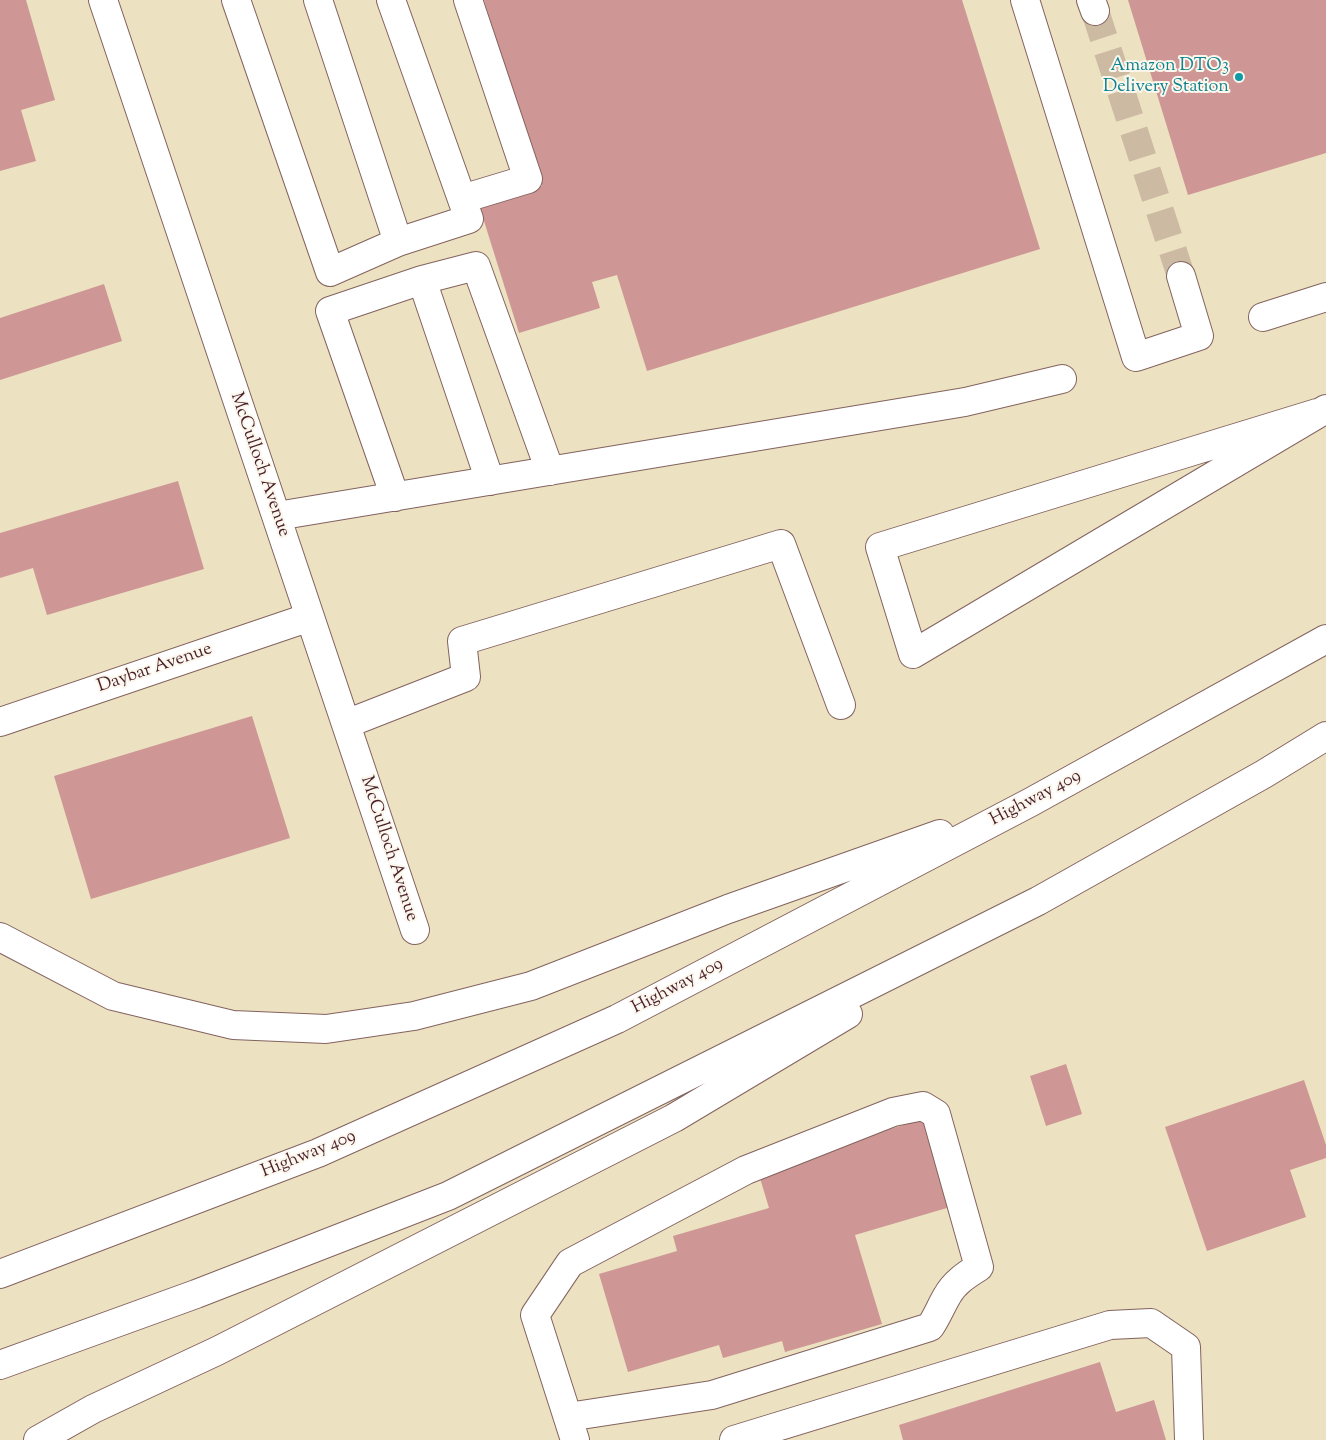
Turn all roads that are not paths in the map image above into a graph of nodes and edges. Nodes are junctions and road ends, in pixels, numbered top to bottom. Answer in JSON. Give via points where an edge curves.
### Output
{"nodes":[{"id":1,"x":103,"y":0,"type":"edge"},
{"id":2,"x":236,"y":0,"type":"edge"},
{"id":3,"x":318,"y":0,"type":"edge"},
{"id":4,"x":391,"y":0,"type":"edge"},
{"id":5,"x":468,"y":0,"type":"edge"},
{"id":6,"x":1025,"y":0,"type":"edge"},
{"id":7,"x":462,"y":199,"type":"junction"},
{"id":8,"x":398,"y":242,"type":"junction"},
{"id":9,"x":1181,"y":276,"type":"tunnel mouth"},
{"id":10,"x":422,"y":280,"type":"junction"},
{"id":11,"x":1326,"y":297,"type":"edge"},
{"id":12,"x":1263,"y":317,"type":"dead end"},
{"id":13,"x":1062,"y":379,"type":"dead end"},
{"id":14,"x":1322,"y":411,"type":"edge"},
{"id":15,"x":550,"y":471,"type":"junction"},
{"id":16,"x":490,"y":481,"type":"junction"},
{"id":17,"x":395,"y":497,"type":"junction"},
{"id":18,"x":276,"y":516,"type":"junction"},
{"id":19,"x":310,"y":617,"type":"junction"},
{"id":20,"x":1326,"y":639,"type":"edge"},
{"id":21,"x":841,"y":705,"type":"dead end"},
{"id":22,"x":0,"y":722,"type":"edge"},
{"id":23,"x":346,"y":724,"type":"junction"},
{"id":24,"x":1326,"y":736,"type":"edge"},
{"id":25,"x":1031,"y":802,"type":"junction"},
{"id":26,"x":1038,"y":900,"type":"junction"},
{"id":27,"x":415,"y":930,"type":"dead end"},
{"id":28,"x":0,"y":937,"type":"edge"},
{"id":29,"x":0,"y":1274,"type":"edge"},
{"id":30,"x":0,"y":1365,"type":"edge"},
{"id":31,"x":572,"y":1428,"type":"edge"},
{"id":32,"x":38,"y":1440,"type":"edge"},
{"id":33,"x":734,"y":1440,"type":"edge"},
{"id":34,"x":1189,"y":1440,"type":"edge"}],
"edges":[{"from":1,"to":18,"type":"main road","name":"McCulloch Avenue"},
{"from":2,"to":8,"type":"main road","via":[[330,272]]},
{"from":3,"to":8,"type":"main road"},
{"from":4,"to":7,"type":"main road"},
{"from":5,"to":7,"type":"main road","via":[[528,179]]},
{"from":6,"to":9,"type":"main road","via":[[1136,357],[1200,336]]},
{"from":7,"to":8,"type":"main road","via":[[469,219]]},
{"from":10,"to":15,"type":"main road","via":[[476,266]]},
{"from":10,"to":16,"type":"main road"},
{"from":10,"to":17,"type":"main road","via":[[330,311]]},
{"from":11,"to":12,"type":"main road"},
{"from":13,"to":15,"type":"main road","via":[[965,402]]},
{"from":14,"to":14,"type":"main road","via":[[1090,548],[913,654],[880,547]]},
{"from":15,"to":16,"type":"main road"},
{"from":16,"to":17,"type":"main road"},
{"from":17,"to":18,"type":"main road"},
{"from":18,"to":19,"type":"main road","name":"McCulloch Avenue"},
{"from":19,"to":22,"type":"main road","name":"Daybar Avenue"},
{"from":19,"to":23,"type":"main road","name":"McCulloch Avenue"},
{"from":20,"to":25,"type":"main road","name":"Highway 409"},
{"from":21,"to":23,"type":"main road","via":[[781,544],[462,641],[466,677]]},
{"from":23,"to":27,"type":"main road","name":"McCulloch Avenue"},
{"from":24,"to":26,"type":"main road"},
{"from":25,"to":28,"type":"main road","via":[[728,909],[531,986],[414,1016],[326,1029],[233,1025],[113,996]]},
{"from":25,"to":29,"type":"main road","name":"Highway 409","via":[[617,1019],[318,1153]]},
{"from":26,"to":30,"type":"main road","via":[[448,1196],[196,1294]]},
{"from":26,"to":32,"type":"main road","via":[[674,1118],[217,1351],[93,1409]]},
{"from":31,"to":31,"type":"main road","via":[[535,1315],[570,1263],[746,1170],[893,1112],[923,1106],[936,1114],[979,1267],[955,1285],[930,1327],[712,1394]]},
{"from":33,"to":34,"type":"main road","via":[[1110,1325],[1151,1323],[1186,1348]]}]}
